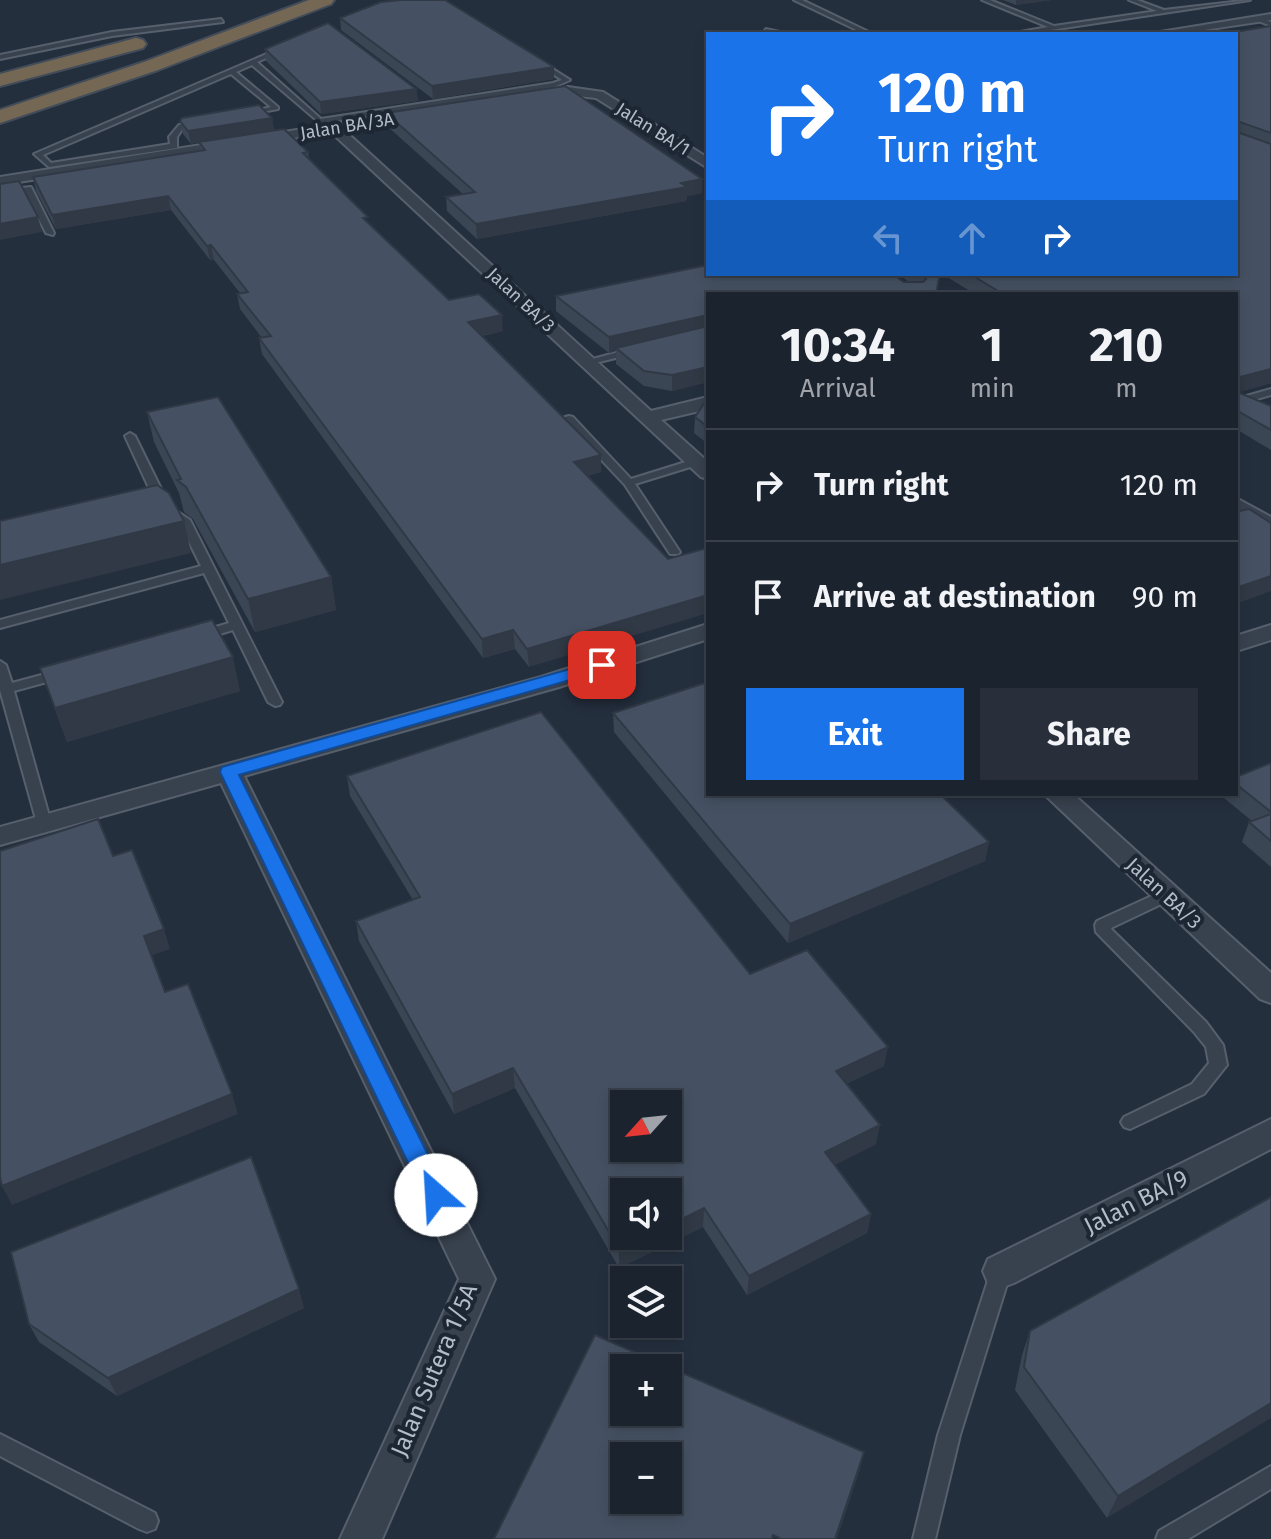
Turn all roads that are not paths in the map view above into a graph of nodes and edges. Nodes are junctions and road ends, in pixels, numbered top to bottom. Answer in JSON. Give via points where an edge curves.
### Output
{"nodes":[{"id":1,"x":293,"y":0,"type":"edge"},
{"id":2,"x":325,"y":0,"type":"edge"},
{"id":3,"x":797,"y":0,"type":"edge"},
{"id":4,"x":985,"y":0,"type":"edge"},
{"id":5,"x":1132,"y":0,"type":"edge"},
{"id":6,"x":1247,"y":0,"type":"edge"},
{"id":7,"x":1166,"y":12,"type":"junction"},
{"id":8,"x":1271,"y":17,"type":"edge"},
{"id":9,"x":1258,"y":19,"type":"junction"},
{"id":10,"x":221,"y":21,"type":"junction"},
{"id":11,"x":1271,"y":24,"type":"edge"},
{"id":12,"x":1055,"y":28,"type":"junction"},
{"id":13,"x":766,"y":31,"type":"dead end"},
{"id":14,"x":771,"y":32,"type":"edge"},
{"id":15,"x":866,"y":32,"type":"edge"},
{"id":16,"x":1026,"y":32,"type":"edge"},
{"id":17,"x":1168,"y":32,"type":"edge"},
{"id":18,"x":288,"y":47,"type":"edge"},
{"id":19,"x":528,"y":56,"type":"edge"},
{"id":20,"x":0,"y":57,"type":"edge"},
{"id":21,"x":253,"y":62,"type":"junction"},
{"id":22,"x":234,"y":73,"type":"junction"},
{"id":23,"x":0,"y":80,"type":"edge"},
{"id":24,"x":417,"y":94,"type":"edge"},
{"id":25,"x":599,"y":95,"type":"joint"},
{"id":26,"x":430,"y":103,"type":"junction"},
{"id":27,"x":0,"y":117,"type":"edge"},
{"id":28,"x":235,"y":117,"type":"edge"},
{"id":29,"x":208,"y":121,"type":"edge"},
{"id":30,"x":334,"y":128,"type":"junction"},
{"id":31,"x":706,"y":163,"type":"edge"},
{"id":32,"x":0,"y":181,"type":"edge"},
{"id":33,"x":0,"y":192,"type":"edge"},
{"id":34,"x":50,"y":233,"type":"edge"},
{"id":35,"x":648,"y":348,"type":"edge"},
{"id":36,"x":587,"y":362,"type":"junction"},
{"id":37,"x":1271,"y":392,"type":"edge"},
{"id":38,"x":1238,"y":401,"type":"edge"},
{"id":39,"x":706,"y":403,"type":"edge"},
{"id":40,"x":1238,"y":403,"type":"edge"},
{"id":41,"x":1248,"y":409,"type":"edge"},
{"id":42,"x":648,"y":417,"type":"junction"},
{"id":43,"x":569,"y":419,"type":"edge"},
{"id":44,"x":130,"y":436,"type":"dead end"},
{"id":45,"x":702,"y":467,"type":"edge"},
{"id":46,"x":629,"y":483,"type":"junction"},
{"id":47,"x":163,"y":506,"type":"junction"},
{"id":48,"x":1238,"y":506,"type":"edge"},
{"id":49,"x":149,"y":509,"type":"edge"},
{"id":50,"x":1254,"y":521,"type":"edge"},
{"id":51,"x":674,"y":552,"type":"dead end"},
{"id":52,"x":208,"y":568,"type":"junction"},
{"id":53,"x":0,"y":624,"type":"edge"},
{"id":54,"x":237,"y":625,"type":"junction"},
{"id":55,"x":706,"y":632,"type":"edge"},
{"id":56,"x":1271,"y":632,"type":"edge"},
{"id":57,"x":191,"y":638,"type":"edge"},
{"id":58,"x":1238,"y":643,"type":"edge"},
{"id":59,"x":0,"y":665,"type":"edge"},
{"id":60,"x":68,"y":672,"type":"edge"},
{"id":61,"x":6,"y":689,"type":"junction"},
{"id":62,"x":275,"y":702,"type":"dead end"},
{"id":63,"x":229,"y":772,"type":"junction"},
{"id":64,"x":1059,"y":796,"type":"edge"},
{"id":65,"x":44,"y":823,"type":"junction"},
{"id":66,"x":0,"y":836,"type":"edge"},
{"id":67,"x":1167,"y":895,"type":"junction"},
{"id":68,"x":1271,"y":991,"type":"edge"},
{"id":69,"x":1130,"y":1122,"type":"dead end"},
{"id":70,"x":1271,"y":1133,"type":"edge"},
{"id":71,"x":1001,"y":1271,"type":"joint"},
{"id":72,"x":0,"y":1445,"type":"edge"},
{"id":73,"x":1271,"y":1477,"type":"edge"},
{"id":74,"x":147,"y":1521,"type":"dead end"},
{"id":75,"x":362,"y":1539,"type":"edge"},
{"id":76,"x":924,"y":1539,"type":"edge"},
{"id":77,"x":1167,"y":1539,"type":"edge"}],
"edges":[{"from":1,"to":10,"type":"highway"},
{"from":2,"to":27,"type":"highway"},
{"from":3,"to":15,"type":"lane"},
{"from":4,"to":12,"type":"lane"},
{"from":5,"to":7,"type":"lane"},
{"from":6,"to":7,"type":"lane"},
{"from":7,"to":12,"type":"lane"},
{"from":8,"to":9,"type":"street"},
{"from":9,"to":11,"type":"lane"},
{"from":9,"to":17,"type":"street"},
{"from":10,"to":20,"type":"lane","via":[[112,34]]},
{"from":10,"to":23,"type":"highway"},
{"from":12,"to":16,"type":"lane"},
{"from":13,"to":14,"type":"lane"},
{"from":18,"to":21,"type":"lane"},
{"from":19,"to":26,"type":"lane","via":[[567,80]]},
{"from":21,"to":22,"type":"lane"},
{"from":21,"to":26,"type":"lane","via":[[320,121]]},
{"from":22,"to":28,"type":"lane","via":[[276,108]]},
{"from":22,"to":29,"type":"lane","via":[[38,154],[49,165],[174,146],[181,126]]},
{"from":24,"to":26,"type":"lane"},
{"from":25,"to":30,"type":"street","name":"Jalan BA/3A","via":[[568,91]]},
{"from":25,"to":31,"type":"street","name":"Jalan BA/1"},
{"from":30,"to":32,"type":"street","name":"Jalan BA/3A"},
{"from":30,"to":36,"type":"street","name":"Jalan BA/3","via":[[535,305]]},
{"from":33,"to":34,"type":"lane","via":[[28,189]]},
{"from":35,"to":36,"type":"lane"},
{"from":36,"to":42,"type":"street","name":"Jalan BA/3"},
{"from":37,"to":38,"type":"lane"},
{"from":39,"to":42,"type":"street"},
{"from":40,"to":41,"type":"lane"},
{"from":42,"to":45,"type":"street","name":"Jalan BA/3"},
{"from":43,"to":46,"type":"lane"},
{"from":44,"to":47,"type":"lane"},
{"from":45,"to":46,"type":"lane"},
{"from":46,"to":51,"type":"lane"},
{"from":47,"to":49,"type":"lane"},
{"from":47,"to":52,"type":"lane","via":[[184,520]]},
{"from":48,"to":50,"type":"street"},
{"from":52,"to":53,"type":"lane"},
{"from":52,"to":54,"type":"lane"},
{"from":54,"to":57,"type":"lane"},
{"from":54,"to":62,"type":"lane"},
{"from":55,"to":63,"type":"street","via":[[550,682]]},
{"from":56,"to":58,"type":"street"},
{"from":59,"to":61,"type":"lane"},
{"from":60,"to":61,"type":"lane"},
{"from":61,"to":65,"type":"lane"},
{"from":63,"to":65,"type":"street"},
{"from":63,"to":75,"type":"street","name":"Jalan Sutera 1/5A","via":[[477,1279]]},
{"from":64,"to":67,"type":"street","name":"Jalan BA/3"},
{"from":65,"to":66,"type":"street"},
{"from":67,"to":68,"type":"street","name":"Jalan BA/3"},
{"from":67,"to":69,"type":"lane","via":[[1103,925],[1104,932],[1200,1027],[1214,1045],[1218,1065],[1198,1089]]},
{"from":70,"to":71,"type":"street","name":"Jalan BA/9"},
{"from":71,"to":76,"type":"lane","via":[[949,1435]]},
{"from":72,"to":74,"type":"lane"},
{"from":73,"to":77,"type":"lane"}]}
